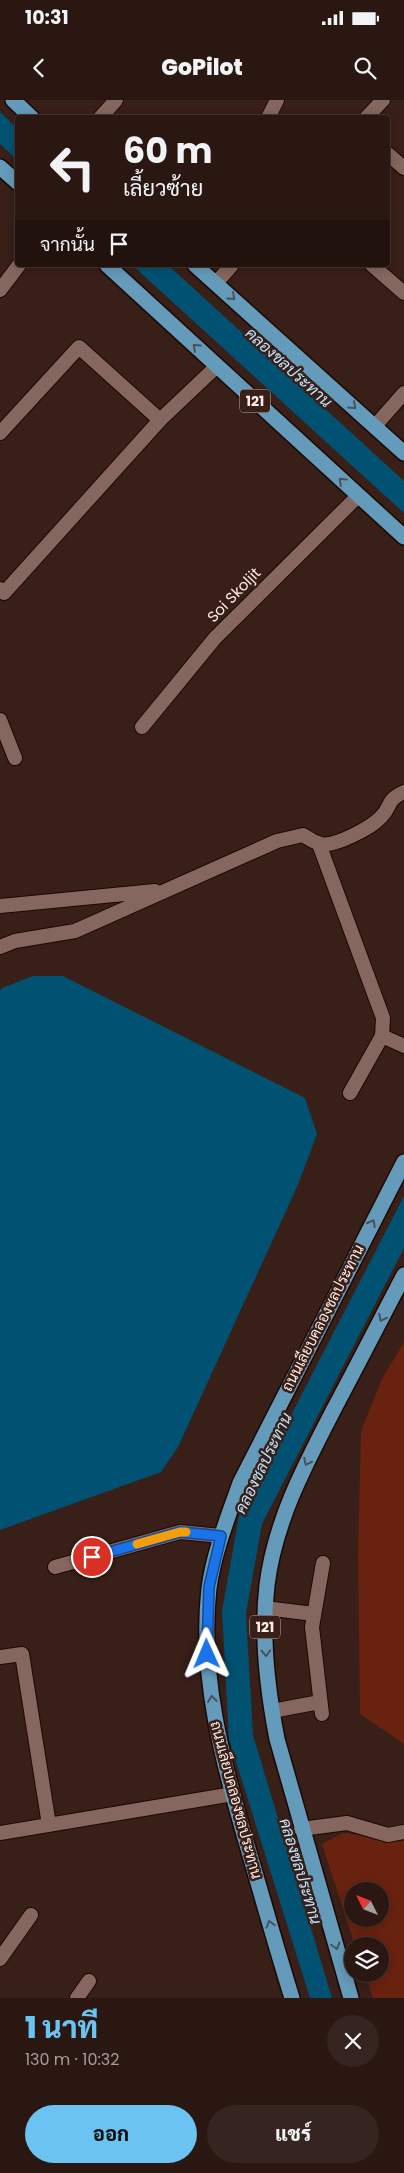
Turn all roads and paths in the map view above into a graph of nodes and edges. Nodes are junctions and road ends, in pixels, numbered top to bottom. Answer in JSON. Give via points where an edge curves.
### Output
{"nodes":[{"id":1,"x":13,"y":100,"type":"edge"},
{"id":2,"x":116,"y":100,"type":"edge"},
{"id":3,"x":278,"y":100,"type":"edge"},
{"id":4,"x":382,"y":100,"type":"edge"},
{"id":5,"x":29,"y":115,"type":"edge"},
{"id":6,"x":103,"y":115,"type":"edge"},
{"id":7,"x":270,"y":115,"type":"edge"},
{"id":8,"x":369,"y":115,"type":"edge"},
{"id":9,"x":390,"y":156,"type":"edge"},
{"id":10,"x":0,"y":167,"type":"edge"},
{"id":11,"x":404,"y":168,"type":"edge"},
{"id":12,"x":15,"y":180,"type":"edge"},
{"id":13,"x":17,"y":267,"type":"edge"},
{"id":14,"x":109,"y":267,"type":"edge"},
{"id":15,"x":197,"y":267,"type":"edge"},
{"id":16,"x":230,"y":267,"type":"edge"},
{"id":17,"x":374,"y":267,"type":"edge"},
{"id":18,"x":216,"y":283,"type":"junction"},
{"id":19,"x":0,"y":290,"type":"edge"},
{"id":20,"x":404,"y":293,"type":"edge"},
{"id":21,"x":217,"y":366,"type":"junction"},
{"id":22,"x":404,"y":393,"type":"edge"},
{"id":23,"x":160,"y":420,"type":"junction"},
{"id":24,"x":375,"y":426,"type":"junction"},
{"id":25,"x":0,"y":433,"type":"edge"},
{"id":26,"x":404,"y":452,"type":"edge"},
{"id":27,"x":358,"y":496,"type":"junction"},
{"id":28,"x":404,"y":537,"type":"edge"},
{"id":29,"x":0,"y":590,"type":"edge"},
{"id":30,"x":0,"y":720,"type":"edge"},
{"id":31,"x":142,"y":727,"type":"dead end"},
{"id":32,"x":15,"y":758,"type":"dead end"},
{"id":33,"x":404,"y":792,"type":"edge"},
{"id":34,"x":319,"y":844,"type":"junction"},
{"id":35,"x":168,"y":890,"type":"junction"},
{"id":36,"x":0,"y":906,"type":"edge"},
{"id":37,"x":0,"y":947,"type":"edge"},
{"id":38,"x":382,"y":1036,"type":"junction"},
{"id":39,"x":404,"y":1046,"type":"edge"},
{"id":40,"x":350,"y":1093,"type":"dead end"},
{"id":41,"x":404,"y":1162,"type":"edge"},
{"id":42,"x":404,"y":1275,"type":"edge"},
{"id":43,"x":221,"y":1536,"type":"junction"},
{"id":44,"x":323,"y":1563,"type":"dead end"},
{"id":45,"x":55,"y":1567,"type":"dead end"},
{"id":46,"x":265,"y":1608,"type":"junction"},
{"id":47,"x":314,"y":1614,"type":"junction"},
{"id":48,"x":0,"y":1657,"type":"edge"},
{"id":49,"x":272,"y":1710,"type":"junction"},
{"id":50,"x":233,"y":1794,"type":"junction"},
{"id":51,"x":49,"y":1825,"type":"junction"},
{"id":52,"x":301,"y":1829,"type":"junction"},
{"id":53,"x":404,"y":1832,"type":"edge"},
{"id":54,"x":0,"y":1833,"type":"edge"},
{"id":55,"x":31,"y":1915,"type":"dead end"},
{"id":56,"x":0,"y":1959,"type":"edge"},
{"id":57,"x":89,"y":1981,"type":"dead end"},
{"id":58,"x":77,"y":1998,"type":"edge"},
{"id":59,"x":292,"y":1998,"type":"edge"},
{"id":60,"x":351,"y":1998,"type":"edge"}],
"edges":[{"from":1,"to":5,"type":"main road"},
{"from":2,"to":6,"type":"street"},
{"from":3,"to":7,"type":"street"},
{"from":4,"to":8,"type":"street"},
{"from":9,"to":11,"type":"street"},
{"from":10,"to":12,"type":"main road"},
{"from":13,"to":19,"type":"street"},
{"from":21,"to":14,"type":"main road","number":"121","one_way":true},
{"from":15,"to":18,"type":"main road"},
{"from":16,"to":18,"type":"street"},
{"from":17,"to":20,"type":"street"},
{"from":18,"to":24,"type":"main road","one_way":true},
{"from":21,"to":23,"type":"street"},
{"from":27,"to":21,"type":"main road","number":"121","one_way":true},
{"from":22,"to":24,"type":"street"},
{"from":23,"to":25,"type":"street","via":[[79,347]]},
{"from":23,"to":29,"type":"street","via":[[4,593]]},
{"from":24,"to":26,"type":"main road"},
{"from":27,"to":28,"type":"main road","number":"121"},
{"from":27,"to":31,"type":"street","name":"Soi Skoljit","via":[[215,638]]},
{"from":30,"to":32,"type":"street"},
{"from":33,"to":34,"type":"street","via":[[391,798],[382,817],[371,825],[332,845]]},
{"from":34,"to":35,"type":"street","via":[[303,835],[277,842]]},
{"from":34,"to":38,"type":"street","via":[[377,997],[383,1018]]},
{"from":35,"to":36,"type":"street"},
{"from":35,"to":37,"type":"street","via":[[75,931],[14,941]]},
{"from":38,"to":39,"type":"street"},
{"from":38,"to":40,"type":"street"},
{"from":43,"to":41,"type":"main road","name":"ถนนเลียบคลองชลประทาน","one_way":true,"via":[[261,1438]]},
{"from":42,"to":46,"type":"main road","number":"121","one_way":true,"via":[[297,1481],[276,1542]]},
{"from":43,"to":45,"type":"street","via":[[180,1532]]},
{"from":50,"to":43,"type":"main road","name":"ถนนเลียบคลองชลประทาน","one_way":true,"via":[[213,1711],[206,1640],[209,1587]]},
{"from":44,"to":47,"type":"street"},
{"from":46,"to":47,"type":"street"},
{"from":46,"to":49,"type":"main road","number":"121","one_way":true,"via":[[266,1662]]},
{"from":47,"to":49,"type":"street","via":[[312,1627],[321,1708]]},
{"from":48,"to":51,"type":"street","via":[[22,1654]]},
{"from":49,"to":52,"type":"main road","number":"121"},
{"from":50,"to":51,"type":"street"},
{"from":59,"to":50,"type":"main road","name":"ถนนเลียบคลองชลประทาน","one_way":true},
{"from":51,"to":54,"type":"street"},
{"from":52,"to":53,"type":"street","via":[[347,1823],[388,1835]]},
{"from":52,"to":60,"type":"main road","number":"121","one_way":true},
{"from":55,"to":56,"type":"street"},
{"from":57,"to":58,"type":"street"}]}
